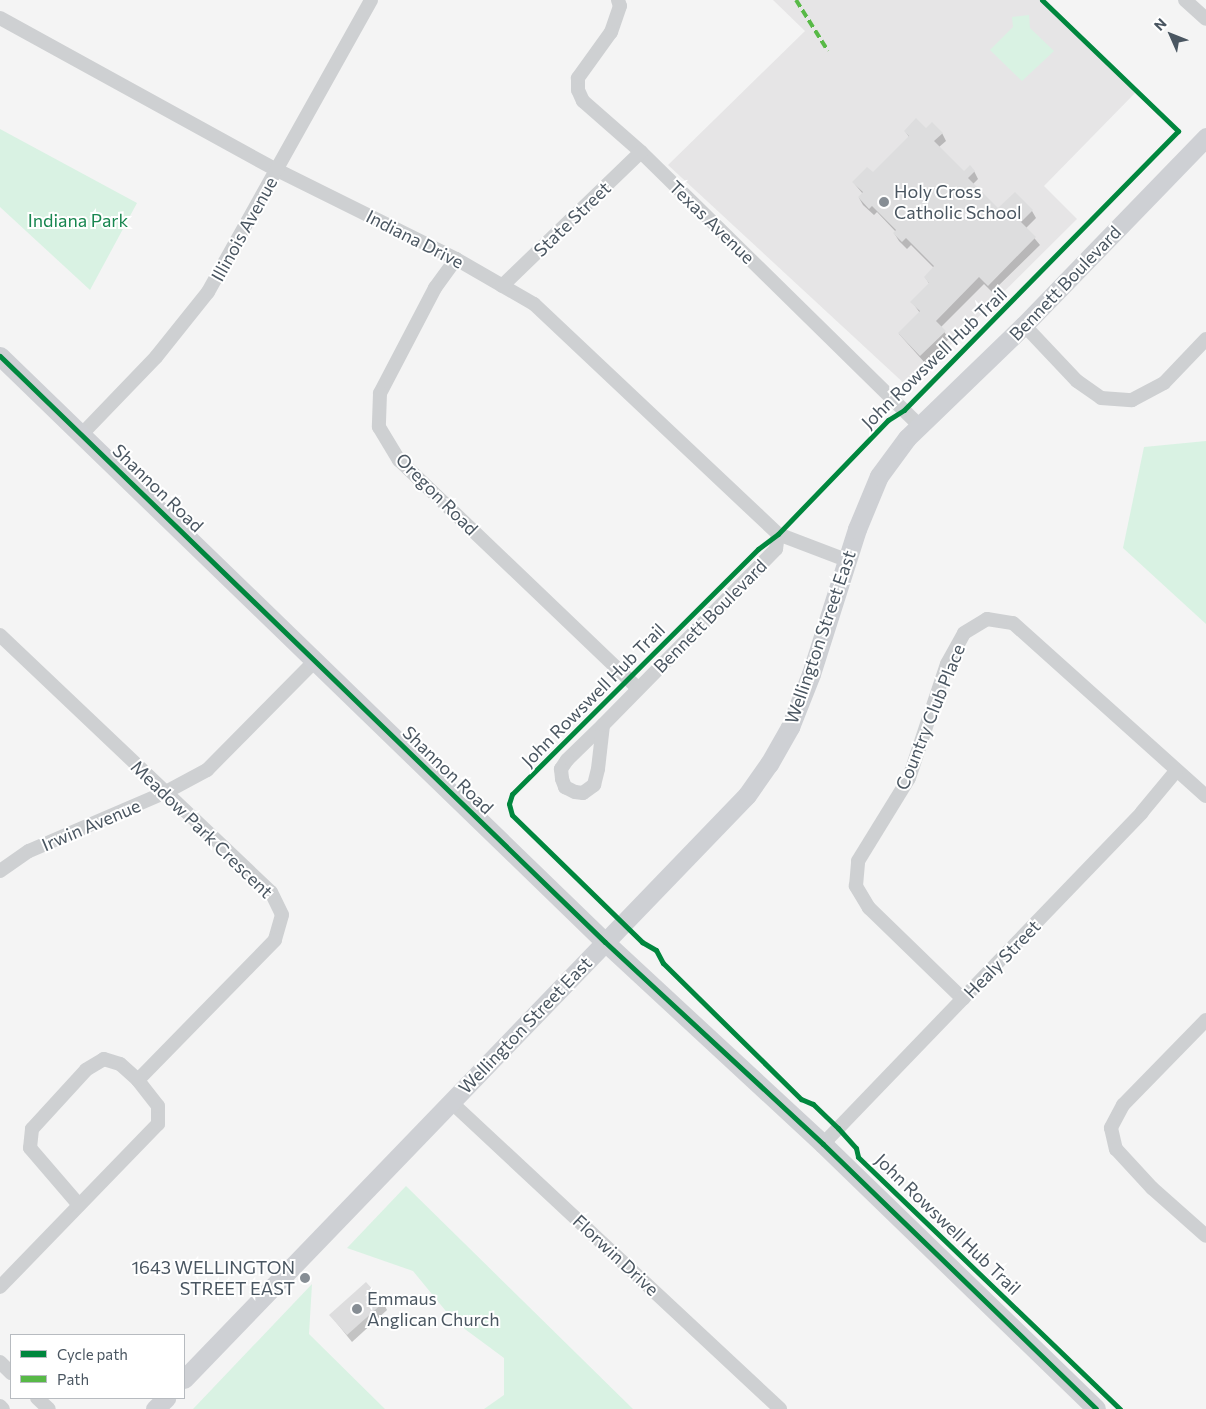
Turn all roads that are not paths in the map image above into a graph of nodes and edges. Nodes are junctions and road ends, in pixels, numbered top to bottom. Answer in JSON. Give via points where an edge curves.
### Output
{"nodes":[{"id":1,"x":618,"y":0,"type":"edge"},
{"id":2,"x":1185,"y":0,"type":"edge"},
{"id":3,"x":367,"y":1,"type":"edge"},
{"id":4,"x":0,"y":18,"type":"edge"},
{"id":5,"x":1206,"y":19,"type":"edge"},
{"id":6,"x":1206,"y":136,"type":"edge"},
{"id":7,"x":641,"y":152,"type":"junction"},
{"id":8,"x":277,"y":170,"type":"junction"},
{"id":9,"x":456,"y":259,"type":"junction"},
{"id":10,"x":502,"y":286,"type":"junction"},
{"id":11,"x":1024,"y":325,"type":"junction"},
{"id":12,"x":1206,"y":340,"type":"edge"},
{"id":13,"x":0,"y":356,"type":"edge"},
{"id":14,"x":920,"y":426,"type":"junction"},
{"id":15,"x":82,"y":434,"type":"junction"},
{"id":16,"x":778,"y":534,"type":"junction"},
{"id":17,"x":846,"y":560,"type":"junction"},
{"id":18,"x":0,"y":635,"type":"edge"},
{"id":19,"x":315,"y":661,"type":"junction"},
{"id":20,"x":638,"y":688,"type":"junction"},
{"id":21,"x":603,"y":725,"type":"junction"},
{"id":22,"x":1176,"y":771,"type":"junction"},
{"id":23,"x":166,"y":792,"type":"junction"},
{"id":24,"x":1206,"y":796,"type":"edge"},
{"id":25,"x":0,"y":871,"type":"edge"},
{"id":26,"x":606,"y":942,"type":"junction"},
{"id":27,"x":963,"y":999,"type":"junction"},
{"id":28,"x":1206,"y":1020,"type":"edge"},
{"id":29,"x":138,"y":1080,"type":"junction"},
{"id":30,"x":451,"y":1102,"type":"junction"},
{"id":31,"x":823,"y":1144,"type":"junction"},
{"id":32,"x":80,"y":1205,"type":"junction"},
{"id":33,"x":1206,"y":1236,"type":"edge"},
{"id":34,"x":0,"y":1287,"type":"edge"},
{"id":35,"x":0,"y":1362,"type":"edge"},
{"id":36,"x":10,"y":1372,"type":"edge"},
{"id":37,"x":185,"y":1378,"type":"edge"},
{"id":38,"x":38,"y":1399,"type":"edge"},
{"id":39,"x":165,"y":1399,"type":"edge"},
{"id":40,"x":0,"y":1406,"type":"edge"},
{"id":41,"x":3,"y":1409,"type":"edge"},
{"id":42,"x":49,"y":1409,"type":"edge"},
{"id":43,"x":155,"y":1409,"type":"edge"},
{"id":44,"x":780,"y":1409,"type":"edge"},
{"id":45,"x":1096,"y":1409,"type":"edge"}],
"edges":[{"from":1,"to":7,"type":"street","name":"Texas Avenue","via":[[620,6],[611,32],[578,78],[578,90],[583,101]]},
{"from":2,"to":5,"type":"street"},
{"from":3,"to":8,"type":"street","name":"Illinois Avenue"},
{"from":4,"to":8,"type":"street","name":"Indiana Drive"},
{"from":6,"to":11,"type":"main road","name":"Bennett Boulevard"},
{"from":7,"to":10,"type":"street","name":"State Street"},
{"from":7,"to":14,"type":"street","name":"Texas Avenue"},
{"from":8,"to":9,"type":"street","name":"Indiana Drive"},
{"from":8,"to":15,"type":"street","name":"Illinois Avenue","via":[[208,292],[156,357]]},
{"from":9,"to":10,"type":"street","name":"Indiana Drive"},
{"from":9,"to":20,"type":"street","name":"Oregon Road","via":[[435,288],[380,393],[379,428],[399,460]]},
{"from":10,"to":16,"type":"street","name":"Indiana Drive","via":[[534,304]]},
{"from":11,"to":12,"type":"street","via":[[1077,381],[1101,398],[1132,400],[1164,383]]},
{"from":11,"to":14,"type":"main road","name":"Bennett Boulevard"},
{"from":13,"to":15,"type":"main road","name":"Shannon Road"},
{"from":14,"to":17,"type":"main road","name":"Wellington Street East","via":[[905,440],[879,476]]},
{"from":15,"to":19,"type":"main road","name":"Shannon Road"},
{"from":16,"to":17,"type":"street"},
{"from":16,"to":20,"type":"street","name":"Bennett Boulevard","via":[[776,549]]},
{"from":17,"to":26,"type":"main road","name":"Wellington Street East","via":[[810,674],[790,726],[769,764],[747,795]]},
{"from":18,"to":23,"type":"street","name":"Meadow Park Crescent"},
{"from":19,"to":23,"type":"street","name":"Irwin Avenue","via":[[207,770]]},
{"from":19,"to":26,"type":"main road","name":"Shannon Road"},
{"from":20,"to":21,"type":"street","name":"Bennett Boulevard"},
{"from":21,"to":21,"type":"street","name":"Bennett Boulevard","via":[[566,760],[562,769],[565,787],[583,793],[594,786]]},
{"from":22,"to":24,"type":"street","name":"Country Club Place"},
{"from":22,"to":27,"type":"street","name":"Healy Street","via":[[1142,812]]},
{"from":22,"to":27,"type":"street","name":"Country Club Place","via":[[1013,623],[987,619],[964,634],[947,664],[909,778],[858,861],[856,886],[869,908]]},
{"from":23,"to":25,"type":"street","name":"Irwin Avenue","via":[[29,851]]},
{"from":23,"to":29,"type":"street","name":"Meadow Park Crescent","via":[[271,892],[282,915],[274,940]]},
{"from":26,"to":30,"type":"main road","name":"Wellington Street East"},
{"from":26,"to":31,"type":"main road","name":"Shannon Road"},
{"from":27,"to":31,"type":"street","name":"Healy Street"},
{"from":28,"to":33,"type":"street","via":[[1123,1105],[1111,1128],[1116,1149],[1152,1188]]},
{"from":29,"to":32,"type":"street","via":[[158,1106],[158,1124]]},
{"from":29,"to":32,"type":"street","via":[[120,1064],[104,1059],[86,1070],[32,1129],[30,1148]]},
{"from":30,"to":37,"type":"main road","name":"Wellington Street East"},
{"from":30,"to":44,"type":"street","name":"Florwin Drive"},
{"from":31,"to":45,"type":"main road","name":"Shannon Road"},
{"from":32,"to":34,"type":"street"},
{"from":35,"to":36,"type":"street"},
{"from":38,"to":42,"type":"street"},
{"from":39,"to":43,"type":"main road"},
{"from":40,"to":41,"type":"street"}]}
